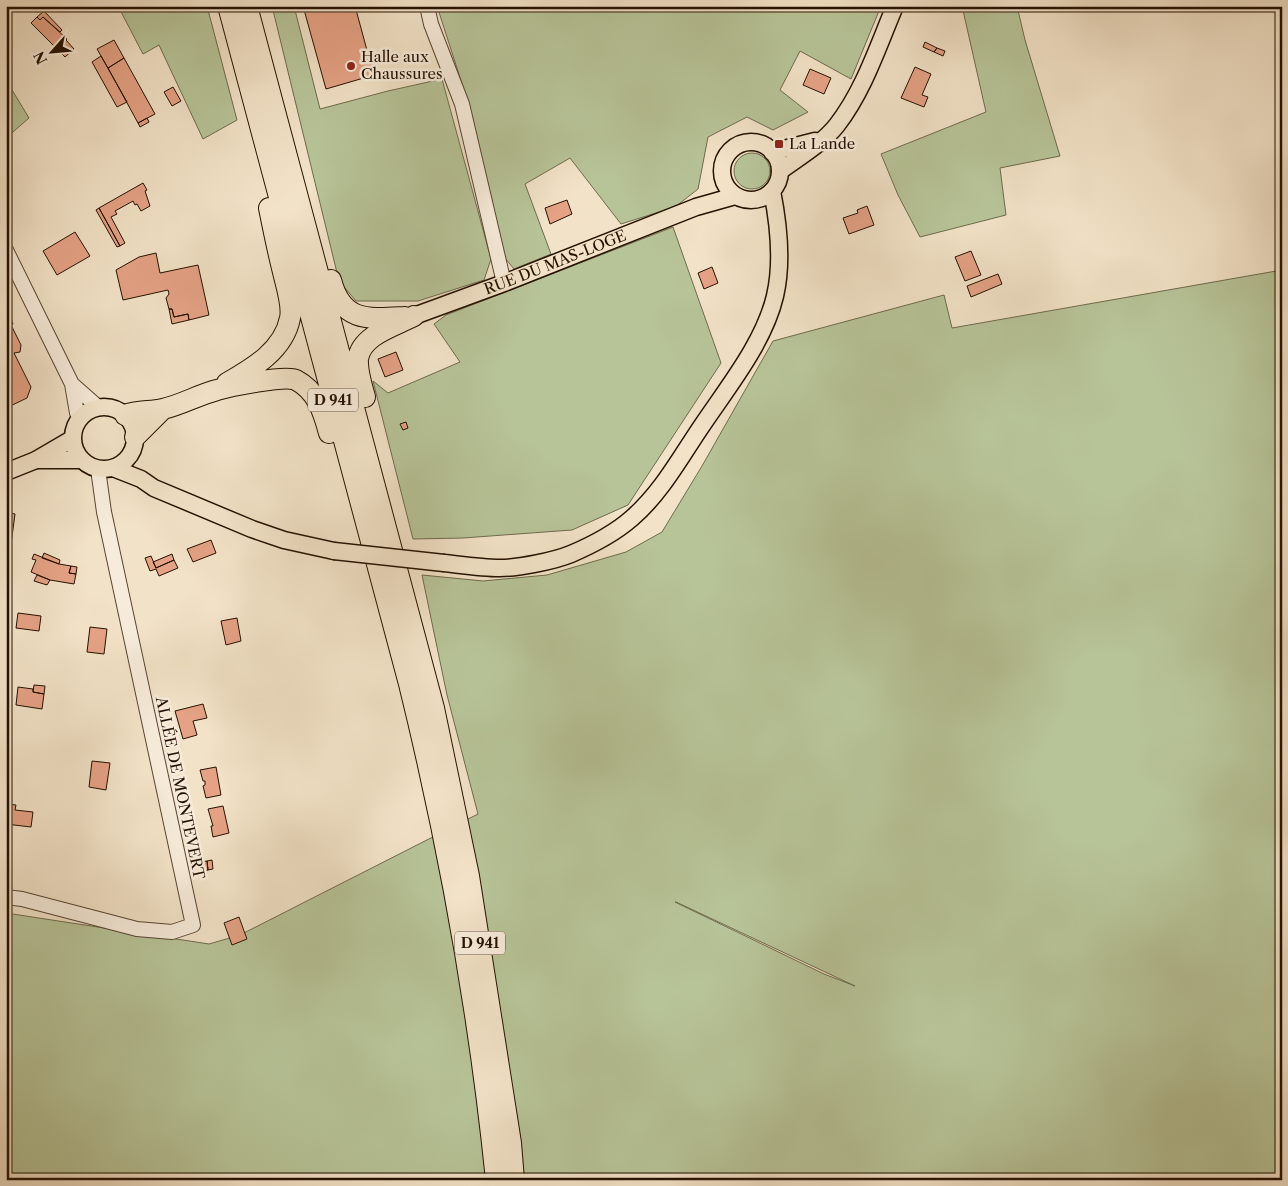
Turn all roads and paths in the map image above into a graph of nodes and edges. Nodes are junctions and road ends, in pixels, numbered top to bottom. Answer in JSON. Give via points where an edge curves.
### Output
{"nodes":[{"id":1,"x":228,"y":6,"type":"edge"},
{"id":2,"x":247,"y":6,"type":"edge"},
{"id":3,"x":427,"y":6,"type":"edge"},
{"id":4,"x":895,"y":6,"type":"edge"},
{"id":5,"x":257,"y":117,"type":"junction"},
{"id":6,"x":822,"y":139,"type":"junction"},
{"id":7,"x":772,"y":152,"type":"junction"},
{"id":8,"x":780,"y":171,"type":"junction"},
{"id":9,"x":722,"y":177,"type":"junction"},
{"id":10,"x":772,"y":191,"type":"junction"},
{"id":11,"x":298,"y":194,"type":"junction"},
{"id":12,"x":735,"y":196,"type":"junction"},
{"id":13,"x":754,"y":200,"type":"junction"},
{"id":14,"x":696,"y":207,"type":"junction"},
{"id":15,"x":777,"y":218,"type":"junction"},
{"id":16,"x":6,"y":250,"type":"edge"},
{"id":17,"x":504,"y":283,"type":"junction"},
{"id":18,"x":414,"y":316,"type":"junction"},
{"id":19,"x":72,"y":384,"type":"junction"},
{"id":20,"x":217,"y":390,"type":"junction"},
{"id":21,"x":98,"y":407,"type":"junction"},
{"id":22,"x":162,"y":410,"type":"junction"},
{"id":23,"x":126,"y":415,"type":"junction"},
{"id":24,"x":80,"y":417,"type":"junction"},
{"id":25,"x":72,"y":439,"type":"junction"},
{"id":26,"x":134,"y":442,"type":"junction"},
{"id":27,"x":36,"y":460,"type":"junction"},
{"id":28,"x":81,"y":460,"type":"junction"},
{"id":29,"x":106,"y":468,"type":"junction"},
{"id":30,"x":6,"y":472,"type":"edge"},
{"id":31,"x":141,"y":479,"type":"junction"},
{"id":32,"x":380,"y":505,"type":"junction"},
{"id":33,"x":409,"y":684,"type":"junction"},
{"id":34,"x":6,"y":897,"type":"edge"},
{"id":35,"x":496,"y":1180,"type":"edge"},
{"id":36,"x":514,"y":1180,"type":"edge"}],
"edges":[{"from":1,"to":5,"type":"highway","number":"D 941"},
{"from":2,"to":11,"type":"highway","number":"D 941"},
{"from":3,"to":17,"type":"street","via":[[462,104]]},
{"from":4,"to":6,"type":"main road","via":[[855,98],[836,126]]},
{"from":5,"to":20,"type":"highway","via":[[255,144],[288,294],[290,317],[272,352],[254,368]]},
{"from":5,"to":33,"type":"highway","number":"D 941"},
{"from":6,"to":7,"type":"main road"},
{"from":6,"to":8,"type":"main road"},
{"from":7,"to":8,"type":"main road"},
{"from":7,"to":9,"type":"main road","via":[[758,143],[738,145],[726,156]]},
{"from":8,"to":10,"type":"main road"},
{"from":9,"to":12,"type":"main road"},
{"from":9,"to":14,"type":"main road","name":"RUE DU MAS-LOGE"},
{"from":10,"to":13,"type":"main road"},
{"from":10,"to":15,"type":"main road"},
{"from":11,"to":18,"type":"highway","via":[[319,234],[332,286],[342,304],[354,314],[372,319]]},
{"from":11,"to":32,"type":"highway","number":"D 941"},
{"from":12,"to":13,"type":"main road"},
{"from":12,"to":14,"type":"main road","name":"RUE DU MAS-LOGE"},
{"from":13,"to":15,"type":"main road"},
{"from":14,"to":17,"type":"main road","name":"RUE DU MAS-LOGE"},
{"from":15,"to":31,"type":"main road","bridge":true,"via":[[780,248],[775,297],[766,324],[749,354],[657,492],[624,524],[569,555],[501,568],[334,551],[252,529],[154,488]]},
{"from":16,"to":19,"type":"street"},
{"from":17,"to":18,"type":"main road","name":"RUE DU MAS-LOGE"},
{"from":18,"to":32,"type":"highway","via":[[372,338],[361,349],[358,361],[380,459]]},
{"from":19,"to":21,"type":"street"},
{"from":19,"to":24,"type":"street"},
{"from":20,"to":22,"type":"highway"},
{"from":20,"to":33,"type":"highway","via":[[294,379],[313,392],[324,413],[380,613]]},
{"from":21,"to":23,"type":"main road","via":[[115,408]]},
{"from":21,"to":24,"type":"main road"},
{"from":22,"to":23,"type":"highway"},
{"from":22,"to":26,"type":"highway"},
{"from":23,"to":26,"type":"main road","via":[[133,426]]},
{"from":24,"to":25,"type":"main road"},
{"from":25,"to":27,"type":"main road"},
{"from":25,"to":28,"type":"main road"},
{"from":26,"to":29,"type":"main road","via":[[126,459]]},
{"from":26,"to":31,"type":"main road"},
{"from":27,"to":28,"type":"main road"},
{"from":27,"to":30,"type":"main road"},
{"from":28,"to":29,"type":"main road","via":[[90,466]]},
{"from":29,"to":31,"type":"main road"},
{"from":29,"to":34,"type":"street","name":"ALLÉE DE MONTEVERT","via":[[104,512],[193,924],[172,932],[137,929]]},
{"from":32,"to":36,"type":"highway","number":"D 941","via":[[434,708],[469,876]]},
{"from":33,"to":35,"type":"highway","number":"D 941","via":[[452,878],[480,1052]]}]}
